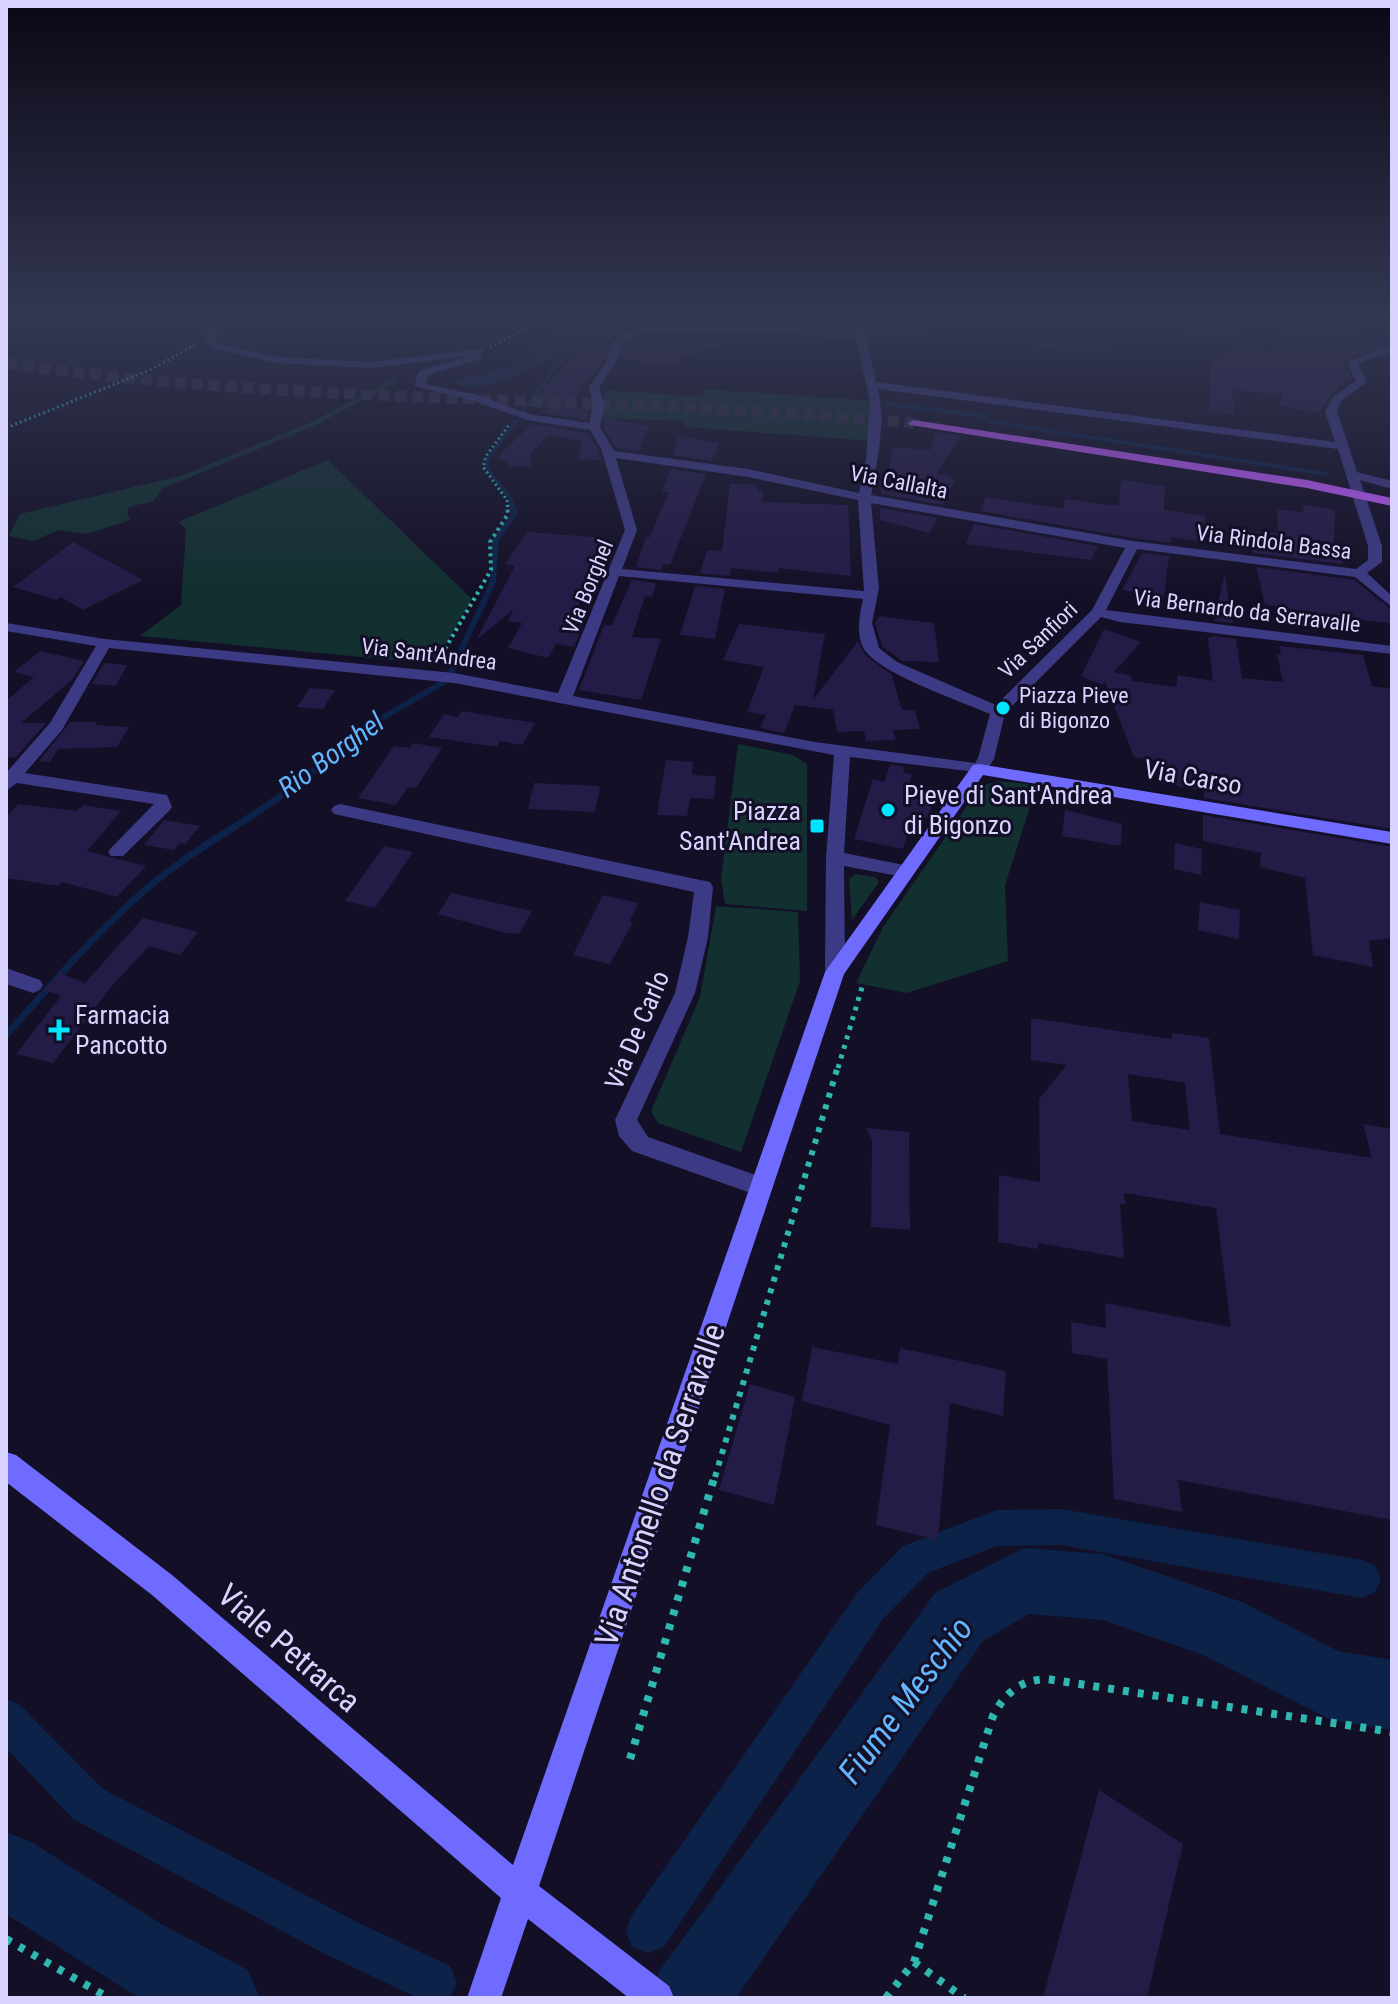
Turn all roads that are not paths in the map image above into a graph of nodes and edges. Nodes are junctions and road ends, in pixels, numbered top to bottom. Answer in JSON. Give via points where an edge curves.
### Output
{"nodes":[{"id":1,"x":508,"y":411,"type":"edge"},
{"id":2,"x":598,"y":411,"type":"edge"},
{"id":3,"x":873,"y":411,"type":"edge"},
{"id":4,"x":1068,"y":411,"type":"edge"},
{"id":5,"x":1331,"y":411,"type":"edge"},
{"id":6,"x":914,"y":423,"type":"tunnel mouth"},
{"id":7,"x":594,"y":427,"type":"junction"},
{"id":8,"x":1341,"y":446,"type":"junction"},
{"id":9,"x":609,"y":454,"type":"junction"},
{"id":10,"x":1392,"y":485,"type":"edge"},
{"id":11,"x":1355,"y":487,"type":"junction"},
{"id":12,"x":864,"y":498,"type":"junction"},
{"id":13,"x":1392,"y":502,"type":"edge"},
{"id":14,"x":1133,"y":545,"type":"junction"},
{"id":15,"x":616,"y":572,"type":"junction"},
{"id":16,"x":1359,"y":573,"type":"junction"},
{"id":17,"x":871,"y":596,"type":"junction"},
{"id":18,"x":1392,"y":603,"type":"edge"},
{"id":19,"x":1098,"y":612,"type":"junction"},
{"id":20,"x":6,"y":627,"type":"edge"},
{"id":21,"x":105,"y":643,"type":"junction"},
{"id":22,"x":1392,"y":650,"type":"edge"},
{"id":23,"x":565,"y":696,"type":"junction"},
{"id":24,"x":998,"y":712,"type":"junction"},
{"id":25,"x":842,"y":751,"type":"junction"},
{"id":26,"x":979,"y":769,"type":"junction"},
{"id":27,"x":9,"y":781,"type":"edge"},
{"id":28,"x":340,"y":810,"type":"dead end"},
{"id":29,"x":1392,"y":838,"type":"edge"},
{"id":30,"x":117,"y":852,"type":"dead end"},
{"id":31,"x":835,"y":858,"type":"junction"},
{"id":32,"x":904,"y":871,"type":"junction"},
{"id":33,"x":835,"y":972,"type":"junction"},
{"id":34,"x":6,"y":976,"type":"edge"},
{"id":35,"x":33,"y":985,"type":"dead end"},
{"id":36,"x":762,"y":1187,"type":"junction"},
{"id":37,"x":6,"y":1465,"type":"edge"},
{"id":38,"x":520,"y":1892,"type":"junction"},
{"id":39,"x":484,"y":1998,"type":"edge"},
{"id":40,"x":657,"y":1998,"type":"edge"}],
"edges":[{"from":1,"to":7,"type":"street"},
{"from":2,"to":7,"type":"street","name":"Via Borghel"},
{"from":3,"to":12,"type":"street"},
{"from":4,"to":8,"type":"street"},
{"from":5,"to":8,"type":"street","name":"Via Rindola Bassa"},
{"from":6,"to":13,"type":"main road"},
{"from":7,"to":9,"type":"street","name":"Via Borghel"},
{"from":8,"to":11,"type":"street","name":"Via Rindola Bassa"},
{"from":9,"to":12,"type":"street","name":"Via Callalta","via":[[748,473]]},
{"from":9,"to":15,"type":"street","name":"Via Borghel","via":[[631,524]]},
{"from":10,"to":11,"type":"street"},
{"from":11,"to":16,"type":"street","name":"Via Rindola Bassa","via":[[1376,555],[1372,567]]},
{"from":12,"to":14,"type":"street","name":"Via Callalta"},
{"from":12,"to":17,"type":"street"},
{"from":14,"to":16,"type":"street","name":"Via Rindola Bassa"},
{"from":14,"to":19,"type":"street","name":"Via Sanfiori"},
{"from":15,"to":17,"type":"street"},
{"from":15,"to":23,"type":"street","name":"Via Borghel"},
{"from":16,"to":18,"type":"street"},
{"from":17,"to":24,"type":"street","via":[[865,623],[878,657]]},
{"from":19,"to":22,"type":"street","name":"Via Bernardo da Serravalle"},
{"from":19,"to":24,"type":"street","name":"Via Sanfiori"},
{"from":20,"to":21,"type":"street","name":"Via Sant'Andrea"},
{"from":21,"to":23,"type":"street","name":"Via Sant'Andrea","via":[[442,676]]},
{"from":21,"to":27,"type":"street","via":[[56,726]]},
{"from":23,"to":25,"type":"street","name":"Via Sant'Andrea"},
{"from":24,"to":26,"type":"street","name":"Via Sanfiori"},
{"from":25,"to":26,"type":"street","name":"Via Carso"},
{"from":25,"to":31,"type":"street","name":"Via Antonello da Serravalle"},
{"from":26,"to":29,"type":"street","name":"Via Carso"},
{"from":26,"to":32,"type":"street","name":"Via Antonello da Serravalle"},
{"from":27,"to":30,"type":"street","via":[[161,799],[163,807]]},
{"from":28,"to":36,"type":"street","name":"Via De Carlo","via":[[704,887],[685,993],[626,1120],[627,1129],[640,1144]]},
{"from":31,"to":32,"type":"street"},
{"from":31,"to":33,"type":"street","name":"Via Antonello da Serravalle"},
{"from":32,"to":33,"type":"street","name":"Via Antonello da Serravalle"},
{"from":33,"to":36,"type":"street","name":"Via Antonello da Serravalle"},
{"from":34,"to":35,"type":"street"},
{"from":36,"to":38,"type":"street","name":"Via Antonello da Serravalle"},
{"from":37,"to":38,"type":"street","name":"Viale Petrarca","via":[[162,1585]]},
{"from":38,"to":39,"type":"street","name":"Via Antonello da Serravalle"},
{"from":38,"to":40,"type":"street","name":"Viale Petrarca"}]}
